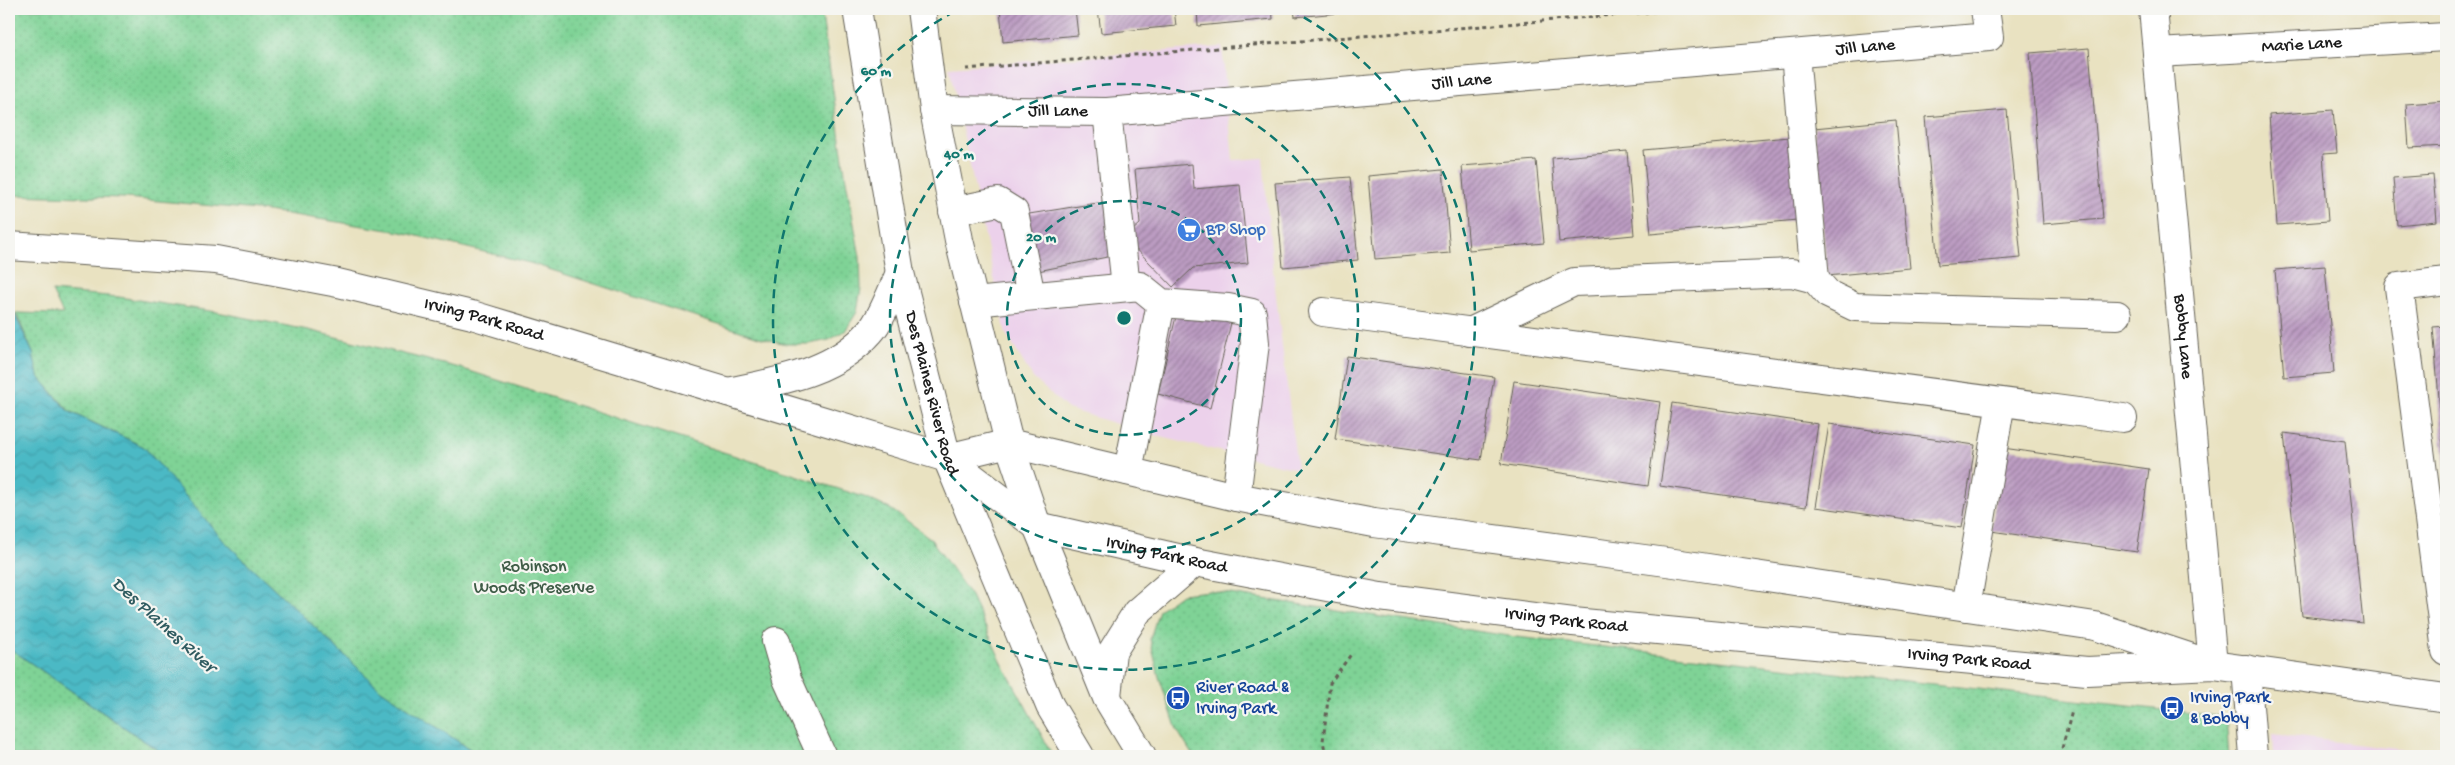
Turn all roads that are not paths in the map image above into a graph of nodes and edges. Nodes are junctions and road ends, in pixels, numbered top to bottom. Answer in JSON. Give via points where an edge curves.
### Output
{"nodes":[{"id":1,"x":857,"y":9,"type":"edge"},
{"id":2,"x":921,"y":9,"type":"edge"},
{"id":3,"x":1985,"y":9,"type":"edge"},
{"id":4,"x":2153,"y":9,"type":"edge"},
{"id":5,"x":2446,"y":37,"type":"edge"},
{"id":6,"x":2157,"y":53,"type":"junction"},
{"id":7,"x":1795,"y":54,"type":"junction"},
{"id":8,"x":934,"y":110,"type":"junction"},
{"id":9,"x":1107,"y":112,"type":"junction"},
{"id":10,"x":953,"y":210,"type":"junction"},
{"id":11,"x":19,"y":246,"type":"edge"},
{"id":12,"x":900,"y":273,"type":"junction"},
{"id":13,"x":1815,"y":279,"type":"junction"},
{"id":14,"x":2446,"y":281,"type":"edge"},
{"id":15,"x":1126,"y":288,"type":"junction"},
{"id":16,"x":1031,"y":296,"type":"junction"},
{"id":17,"x":974,"y":302,"type":"junction"},
{"id":18,"x":1161,"y":303,"type":"junction"},
{"id":19,"x":1323,"y":312,"type":"dead end"},
{"id":20,"x":2117,"y":315,"type":"dead end"},
{"id":21,"x":1470,"y":332,"type":"junction"},
{"id":22,"x":725,"y":392,"type":"junction"},
{"id":23,"x":2000,"y":402,"type":"junction"},
{"id":24,"x":2123,"y":418,"type":"dead end"},
{"id":25,"x":1009,"y":444,"type":"junction"},
{"id":26,"x":947,"y":458,"type":"junction"},
{"id":27,"x":1128,"y":471,"type":"junction"},
{"id":28,"x":1236,"y":497,"type":"junction"},
{"id":29,"x":1037,"y":526,"type":"junction"},
{"id":30,"x":1195,"y":562,"type":"junction"},
{"id":31,"x":1966,"y":607,"type":"junction"},
{"id":32,"x":776,"y":641,"type":"dead end"},
{"id":33,"x":2446,"y":651,"type":"edge"},
{"id":34,"x":2213,"y":665,"type":"junction"},
{"id":35,"x":2246,"y":669,"type":"junction"},
{"id":36,"x":1107,"y":698,"type":"junction"},
{"id":37,"x":2446,"y":698,"type":"edge"},
{"id":38,"x":822,"y":756,"type":"edge"},
{"id":39,"x":1080,"y":756,"type":"edge"},
{"id":40,"x":1142,"y":756,"type":"edge"},
{"id":41,"x":2253,"y":756,"type":"edge"}],
"edges":[{"from":1,"to":12,"type":"main road","name":"Des Plaines River Road"},
{"from":2,"to":8,"type":"main road"},
{"from":3,"to":7,"type":"main road","name":"Jill Lane","via":[[1989,37]]},
{"from":4,"to":6,"type":"main road","name":"Bobby Lane"},
{"from":5,"to":6,"type":"main road","name":"Marie Lane"},
{"from":6,"to":34,"type":"main road","name":"Bobby Lane"},
{"from":7,"to":9,"type":"main road","name":"Jill Lane"},
{"from":7,"to":13,"type":"main road"},
{"from":8,"to":9,"type":"main road","name":"Jill Lane"},
{"from":8,"to":10,"type":"main road"},
{"from":9,"to":15,"type":"main road"},
{"from":10,"to":16,"type":"main road","via":[[998,202],[1014,212]]},
{"from":10,"to":17,"type":"main road"},
{"from":11,"to":22,"type":"main road","name":"Irving Park Road","via":[[216,260],[338,282],[472,315]]},
{"from":12,"to":22,"type":"main road","via":[[872,331],[844,356],[801,376]]},
{"from":12,"to":26,"type":"main road","name":"Des Plaines River Road"},
{"from":13,"to":20,"type":"main road","via":[[1828,294],[1855,307]]},
{"from":13,"to":21,"type":"main road","via":[[1792,274],[1574,282]]},
{"from":14,"to":33,"type":"main road","via":[[2399,287]]},
{"from":15,"to":16,"type":"main road"},
{"from":15,"to":18,"type":"main road","via":[[1140,286]]},
{"from":16,"to":17,"type":"main road"},
{"from":17,"to":25,"type":"main road"},
{"from":18,"to":27,"type":"main road"},
{"from":18,"to":28,"type":"main road","via":[[1252,313],[1255,343]]},
{"from":19,"to":21,"type":"main road"},
{"from":21,"to":23,"type":"main road"},
{"from":22,"to":26,"type":"main road","name":"Irving Park Road"},
{"from":23,"to":24,"type":"main road"},
{"from":23,"to":31,"type":"main road"},
{"from":25,"to":26,"type":"main road","name":"Irving Park Road"},
{"from":25,"to":27,"type":"main road","name":"Irving Park Road"},
{"from":25,"to":29,"type":"main road"},
{"from":26,"to":29,"type":"main road","name":"Irving Park Road"},
{"from":26,"to":39,"type":"main road","name":"Des Plaines River Road","via":[[1050,706]]},
{"from":27,"to":28,"type":"main road","name":"Irving Park Road"},
{"from":28,"to":31,"type":"main road","name":"Irving Park Road","via":[[1374,523],[1674,563]]},
{"from":29,"to":30,"type":"main road","name":"Irving Park Road"},
{"from":29,"to":36,"type":"main road"},
{"from":30,"to":34,"type":"main road","name":"Irving Park Road","via":[[1380,597],[1582,623],[2087,671]]},
{"from":30,"to":36,"type":"main road","via":[[1137,612],[1112,652]]},
{"from":31,"to":34,"type":"main road","name":"Irving Park Road","via":[[2095,626]]},
{"from":32,"to":38,"type":"main road","via":[[787,679]]},
{"from":34,"to":35,"type":"main road","name":"Irving Park Road"},
{"from":35,"to":37,"type":"main road","name":"Irving Park Road"},
{"from":35,"to":41,"type":"main road"},
{"from":36,"to":40,"type":"main road"}]}
